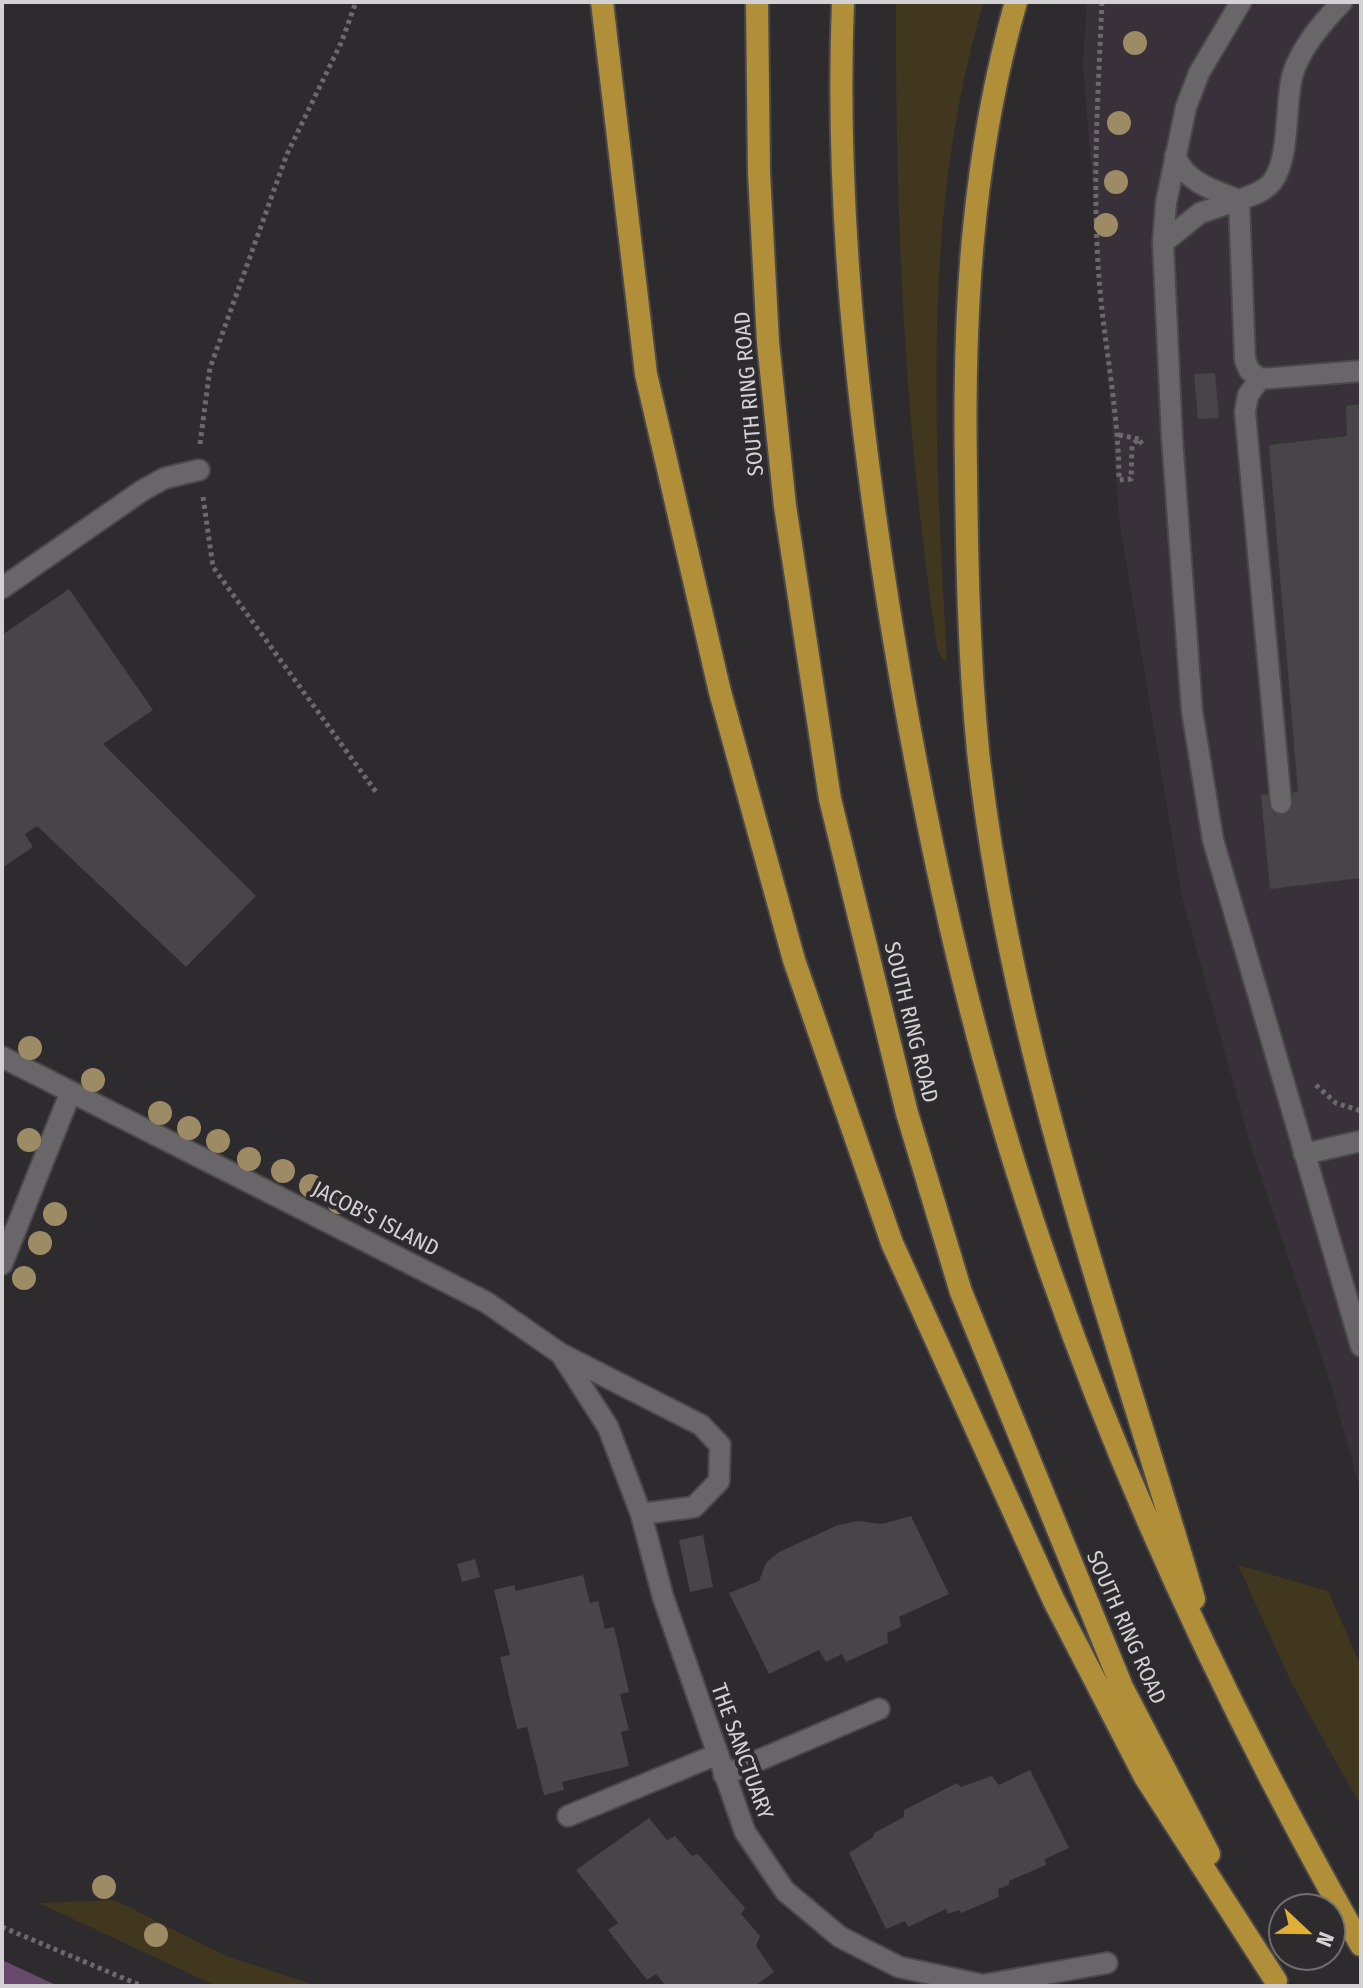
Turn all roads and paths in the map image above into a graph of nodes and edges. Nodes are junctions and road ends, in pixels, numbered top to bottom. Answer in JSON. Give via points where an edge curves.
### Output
{"nodes":[{"id":1,"x":356,"y":2,"type":"edge"},
{"id":2,"x":602,"y":2,"type":"edge"},
{"id":3,"x":757,"y":2,"type":"edge"},
{"id":4,"x":843,"y":2,"type":"edge"},
{"id":5,"x":1016,"y":2,"type":"edge"},
{"id":6,"x":1102,"y":2,"type":"edge"},
{"id":7,"x":1241,"y":2,"type":"edge"},
{"id":8,"x":1342,"y":2,"type":"edge"},
{"id":9,"x":1175,"y":156,"type":"junction"},
{"id":10,"x":1239,"y":200,"type":"junction"},
{"id":11,"x":1163,"y":243,"type":"junction"},
{"id":12,"x":1361,"y":371,"type":"edge"},
{"id":13,"x":1260,"y":379,"type":"junction"},
{"id":14,"x":1172,"y":438,"type":"junction"},
{"id":15,"x":199,"y":470,"type":"junction"},
{"id":16,"x":2,"y":588,"type":"edge"},
{"id":17,"x":376,"y":792,"type":"dead end"},
{"id":18,"x":1281,"y":803,"type":"dead end"},
{"id":19,"x":2,"y":1057,"type":"edge"},
{"id":20,"x":70,"y":1094,"type":"junction"},
{"id":21,"x":1361,"y":1141,"type":"edge"},
{"id":22,"x":1304,"y":1154,"type":"junction"},
{"id":23,"x":2,"y":1264,"type":"edge"},
{"id":24,"x":1361,"y":1346,"type":"edge"},
{"id":25,"x":561,"y":1354,"type":"junction"},
{"id":26,"x":641,"y":1514,"type":"junction"},
{"id":27,"x":1211,"y":1658,"type":"junction"},
{"id":28,"x":879,"y":1709,"type":"dead end"},
{"id":29,"x":718,"y":1754,"type":"junction"},
{"id":30,"x":724,"y":1775,"type":"junction"},
{"id":31,"x":568,"y":1816,"type":"dead end"},
{"id":32,"x":2,"y":1927,"type":"edge"},
{"id":33,"x":1361,"y":1945,"type":"edge"},
{"id":34,"x":1107,"y":1963,"type":"dead end"},
{"id":35,"x":1277,"y":1984,"type":"edge"},
{"id":36,"x":142,"y":1986,"type":"edge"}],
"edges":[{"from":1,"to":15,"type":"path","via":[[287,154],[210,368]]},
{"from":2,"to":35,"type":"highway","via":[[646,374],[720,692],[794,960],[892,1243],[1054,1601],[1145,1777]]},
{"from":3,"to":35,"type":"highway","name":"SOUTH RING ROAD","via":[[760,204],[785,506],[830,799],[907,1113],[961,1292],[1122,1687]]},
{"from":4,"to":27,"type":"highway","via":[[846,193],[858,374],[916,773],[985,1064],[1053,1280],[1116,1446]]},
{"from":5,"to":27,"type":"highway","via":[[985,128],[970,246],[964,381],[979,754],[1006,920],[1065,1175]]},
{"from":6,"to":14,"type":"path","via":[[1094,202],[1108,371],[1119,435],[1119,480],[1131,479],[1132,446],[1138,439],[1143,445]]},
{"from":7,"to":9,"type":"street","via":[[1199,73]]},
{"from":8,"to":10,"type":"street","via":[[1301,54],[1293,74],[1284,143],[1272,182]]},
{"from":9,"to":10,"type":"street","via":[[1191,179]]},
{"from":9,"to":11,"type":"street"},
{"from":10,"to":11,"type":"street","via":[[1200,213]]},
{"from":10,"to":13,"type":"street","via":[[1245,360]]},
{"from":11,"to":14,"type":"street"},
{"from":12,"to":13,"type":"street"},
{"from":13,"to":18,"type":"street","via":[[1248,395],[1245,412]]},
{"from":14,"to":22,"type":"street","via":[[1201,777],[1217,855]]},
{"from":15,"to":16,"type":"street","via":[[143,490]]},
{"from":15,"to":17,"type":"path","via":[[213,567]]},
{"from":19,"to":20,"type":"street","name":"JACOB'S ISLAND"},
{"from":20,"to":23,"type":"street"},
{"from":20,"to":25,"type":"street","name":"JACOB'S ISLAND","via":[[474,1296]]},
{"from":21,"to":22,"type":"street"},
{"from":22,"to":24,"type":"street"},
{"from":25,"to":26,"type":"street","name":"JACOB'S ISLAND","via":[[608,1427]]},
{"from":25,"to":26,"type":"street","via":[[701,1425],[720,1445],[719,1481],[694,1507]]},
{"from":26,"to":29,"type":"street","name":"THE SANCTUARY","via":[[663,1597]]},
{"from":27,"to":33,"type":"highway","via":[[1301,1840]]},
{"from":28,"to":30,"type":"street"},
{"from":29,"to":30,"type":"street","name":"THE SANCTUARY"},
{"from":29,"to":31,"type":"street"},
{"from":30,"to":34,"type":"street","name":"THE SANCTUARY","via":[[745,1832],[785,1891],[840,1937],[899,1967],[983,1985]]},
{"from":32,"to":36,"type":"path"}]}
